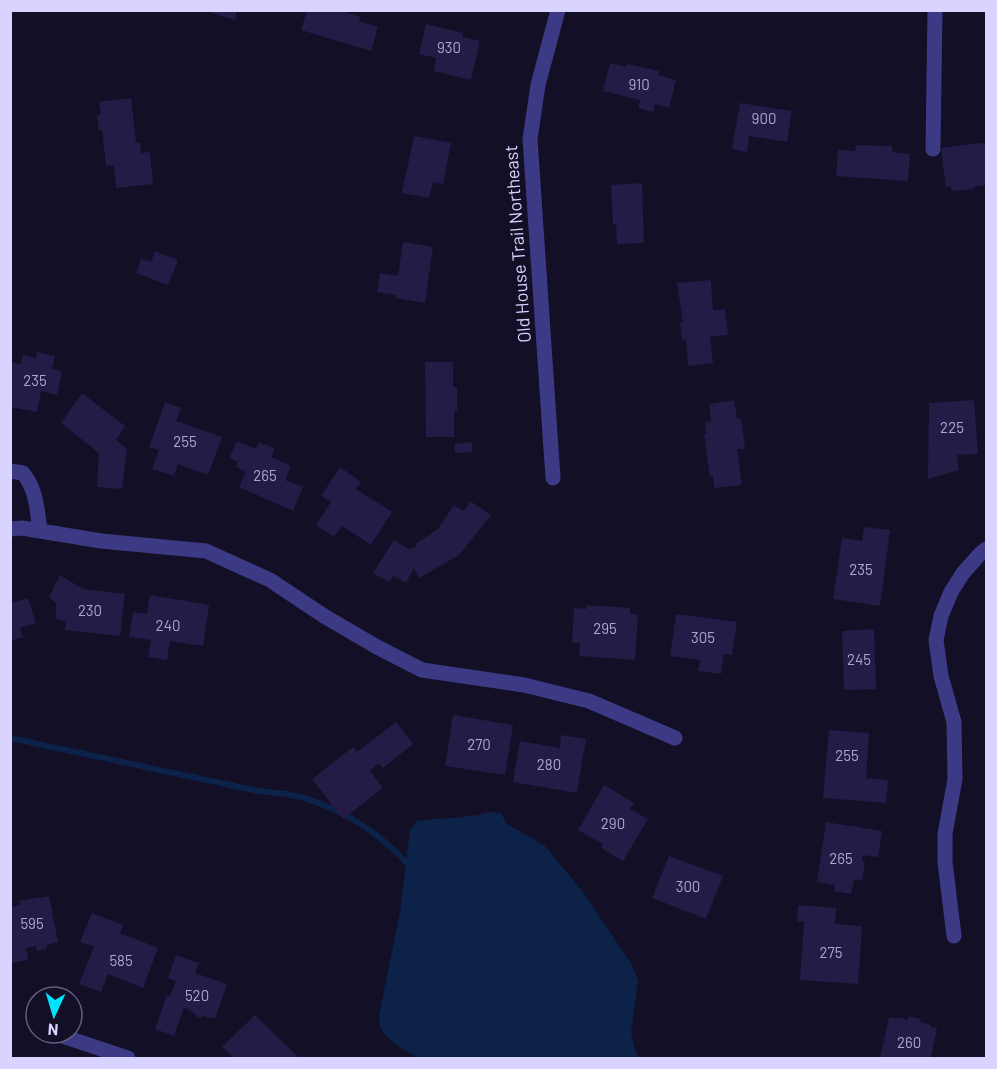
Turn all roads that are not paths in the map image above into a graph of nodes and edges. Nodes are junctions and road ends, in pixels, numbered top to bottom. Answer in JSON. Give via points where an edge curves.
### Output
{"nodes":[{"id":1,"x":558,"y":10,"type":"edge"},
{"id":2,"x":935,"y":10,"type":"edge"},
{"id":3,"x":933,"y":149,"type":"dead end"},
{"id":4,"x":10,"y":471,"type":"edge"},
{"id":5,"x":553,"y":478,"type":"dead end"},
{"id":6,"x":10,"y":529,"type":"edge"},
{"id":7,"x":40,"y":531,"type":"junction"},
{"id":8,"x":987,"y":549,"type":"edge"},
{"id":9,"x":675,"y":738,"type":"dead end"},
{"id":10,"x":954,"y":936,"type":"dead end"},
{"id":11,"x":84,"y":1044,"type":"edge"},
{"id":12,"x":128,"y":1059,"type":"edge"}],
"edges":[{"from":1,"to":5,"type":"street","name":"Old House Trail Northeast","via":[[538,84],[530,139]]},
{"from":2,"to":3,"type":"street"},
{"from":4,"to":7,"type":"street","via":[[23,473],[30,482]]},
{"from":6,"to":7,"type":"street"},
{"from":7,"to":9,"type":"street","via":[[206,551],[270,580],[333,621],[422,670],[524,685],[589,701]]},
{"from":8,"to":10,"type":"street","via":[[951,592],[936,640],[954,722],[955,779],[945,834]]},
{"from":11,"to":12,"type":"street"}]}
